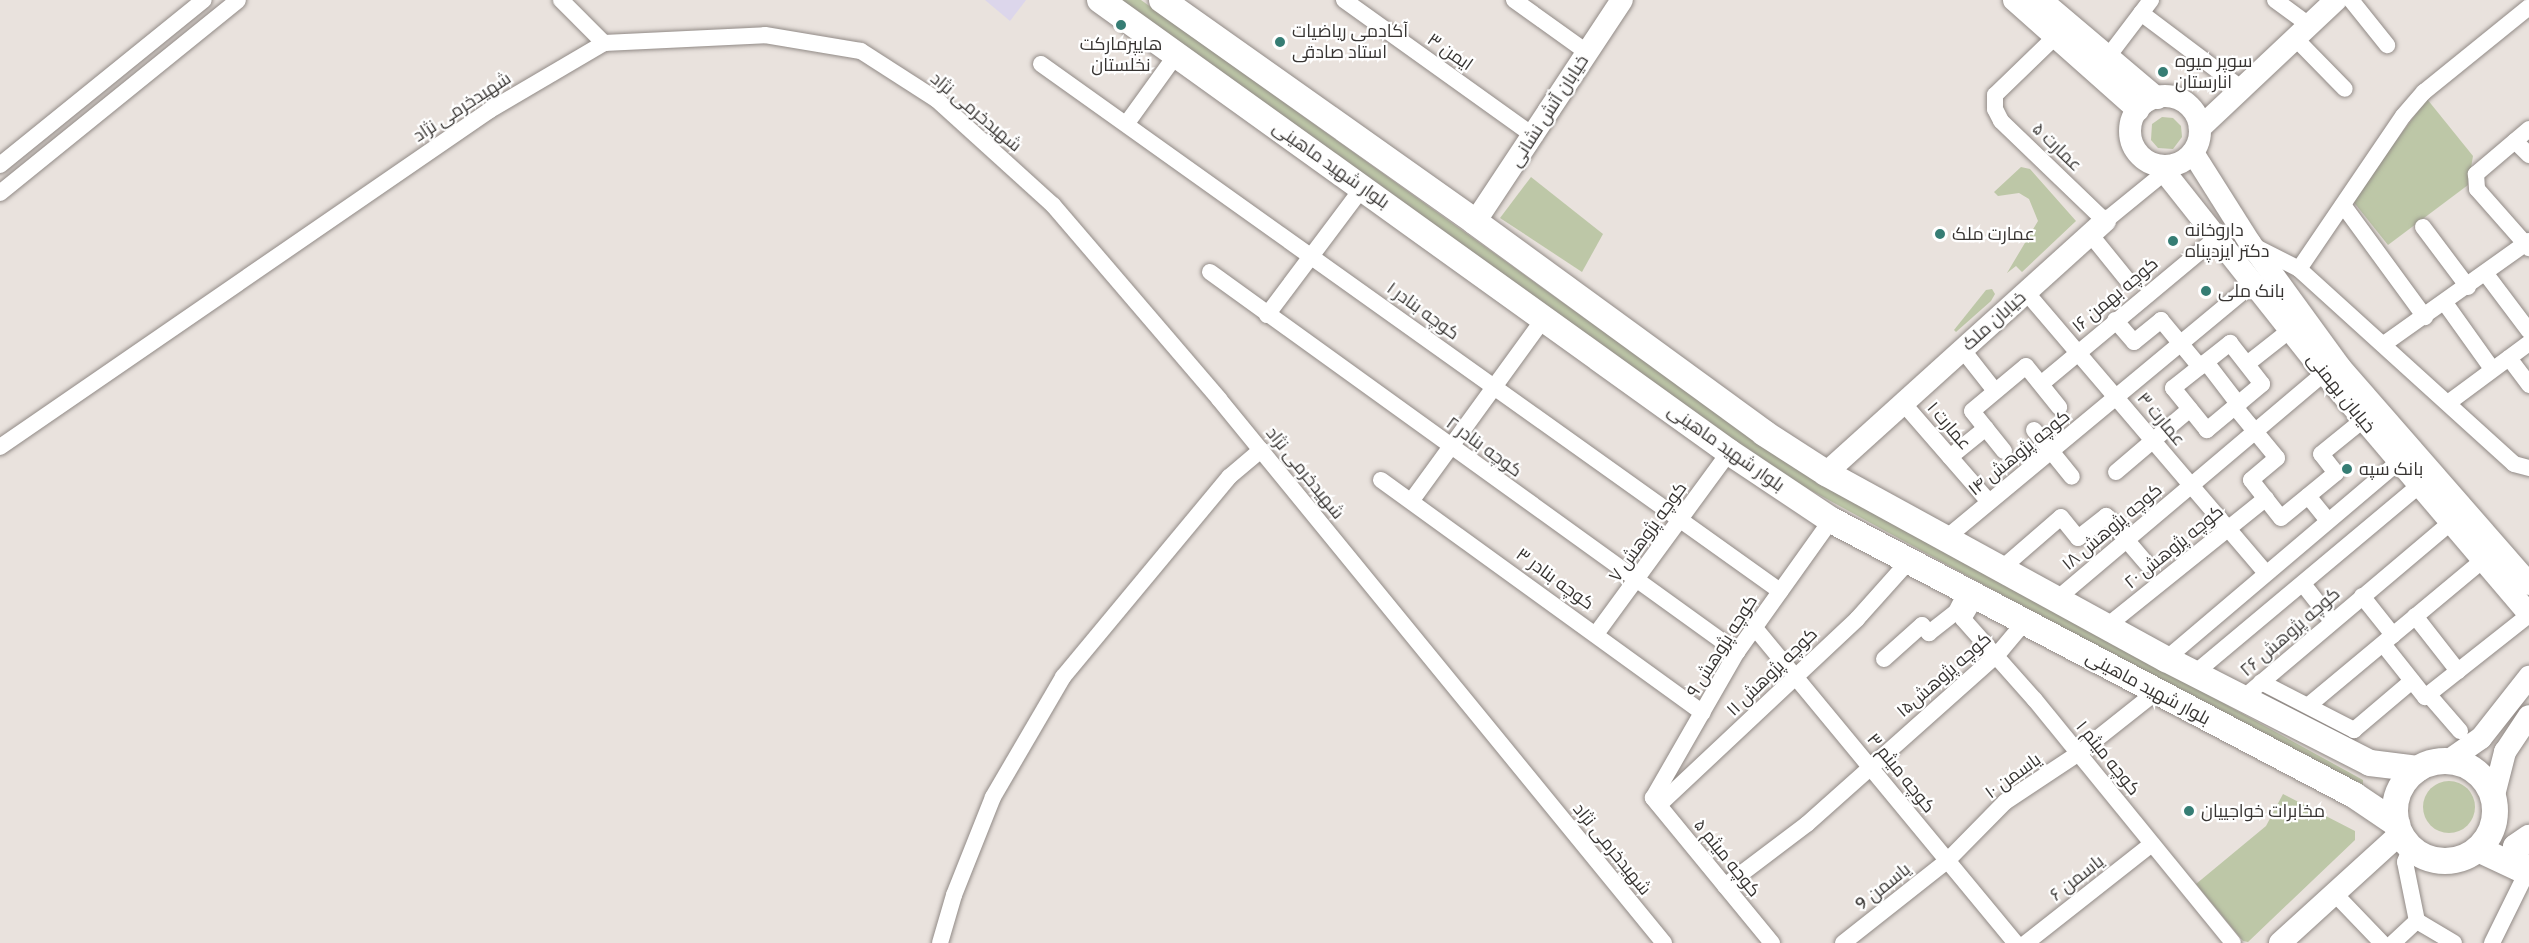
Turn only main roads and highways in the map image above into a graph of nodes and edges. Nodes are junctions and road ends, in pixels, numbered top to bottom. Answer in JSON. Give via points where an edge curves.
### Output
{"nodes":[{"id":1,"x":1100,"y":0,"type":"edge"},
{"id":2,"x":1161,"y":0,"type":"edge"},
{"id":3,"x":2370,"y":763,"type":"junction"},
{"id":4,"x":2418,"y":769,"type":"junction"},
{"id":5,"x":2354,"y":795,"type":"junction"},
{"id":6,"x":2494,"y":806,"type":"junction"},
{"id":7,"x":2403,"y":835,"type":"junction"},
{"id":8,"x":2529,"y":836,"type":"edge"},
{"id":9,"x":2478,"y":849,"type":"junction"},
{"id":10,"x":2528,"y":872,"type":"edge"}],
"edges":[{"from":1,"to":5,"type":"main road","name":"بلوار شهید ماهینی","via":[[1729,452],[1830,520],[1907,563],[1965,606],[2023,624]]},
{"from":2,"to":3,"type":"main road","name":"بلوار شهید ماهینی","via":[[1764,433],[1826,473],[2166,659],[2195,673],[2252,690]]},
{"from":3,"to":4,"type":"main road","name":"بلوار شهید ماهینی"},
{"from":3,"to":5,"type":"main road","via":[[2376,783],[2365,795]]},
{"from":4,"to":6,"type":"main road","via":[[2448,761],[2477,773]]},
{"from":4,"to":7,"type":"main road","via":[[2398,793]]},
{"from":5,"to":7,"type":"main road","name":"بلوار شهید ماهینی"},
{"from":6,"to":8,"type":"main road"},
{"from":6,"to":9,"type":"main road","via":[[2487,839]]},
{"from":7,"to":9,"type":"main road","via":[[2441,861],[2461,859]]},
{"from":8,"to":10,"type":"main road","via":[[2516,847],[2514,857]]},
{"from":9,"to":10,"type":"main road"}]}
